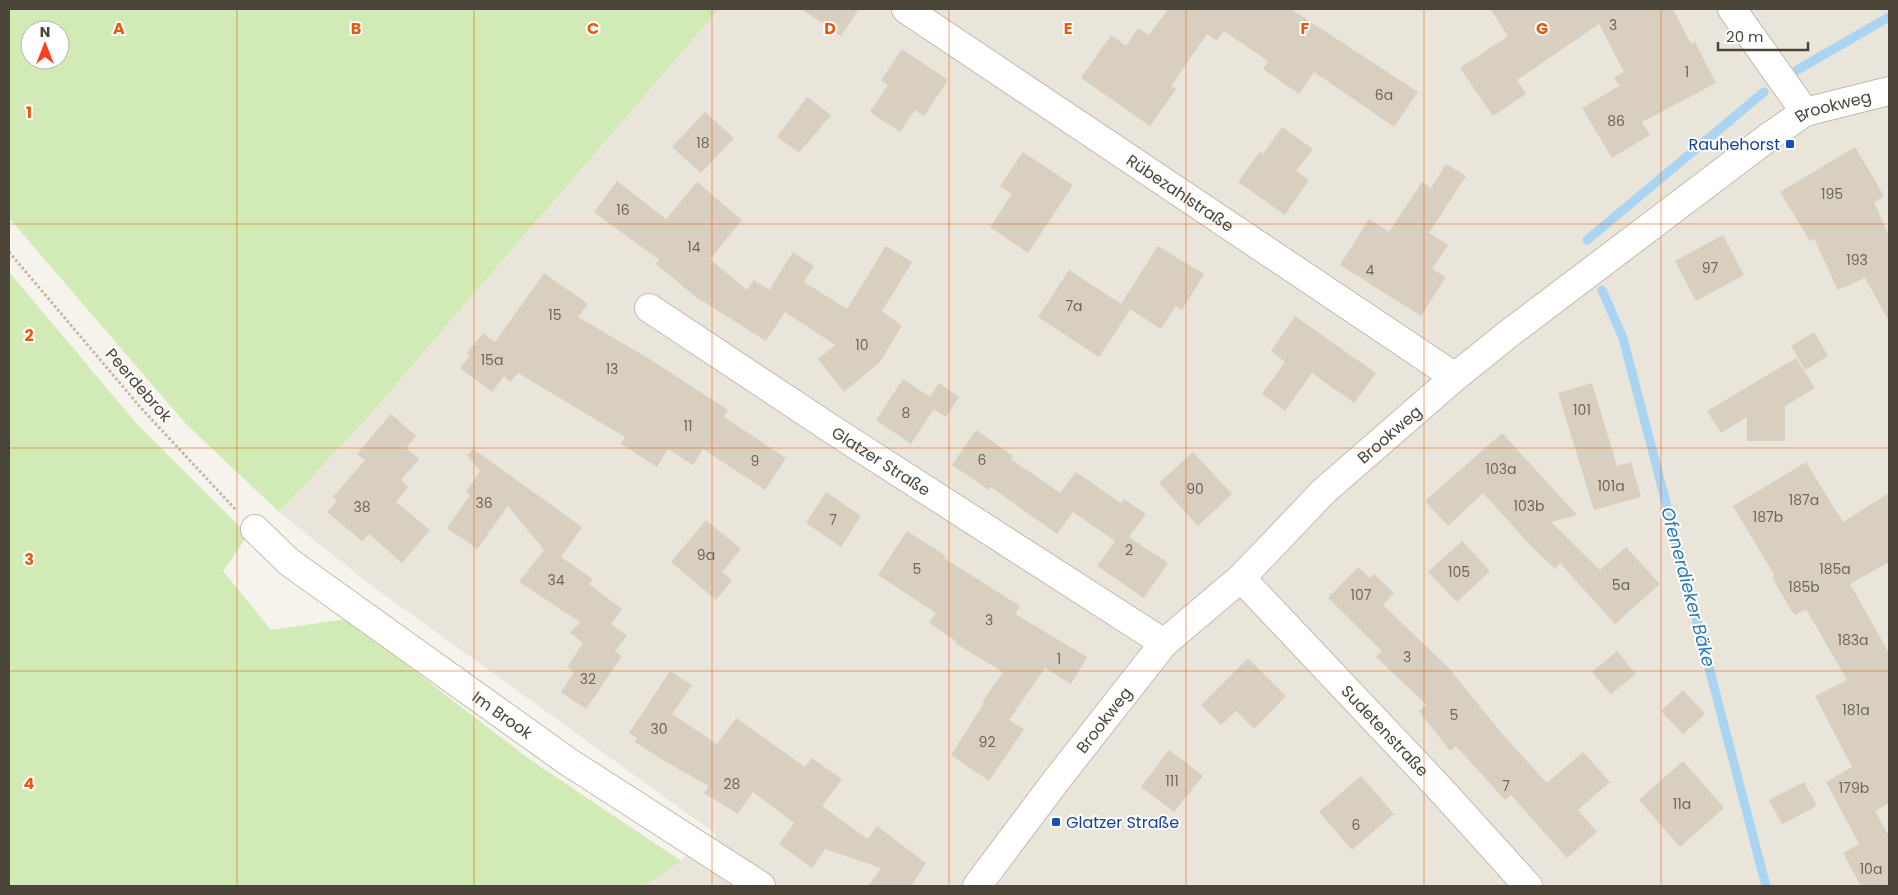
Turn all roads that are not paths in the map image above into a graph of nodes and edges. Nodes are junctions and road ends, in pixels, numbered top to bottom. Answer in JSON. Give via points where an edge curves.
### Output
{"nodes":[{"id":1,"x":906,"y":9,"type":"edge"},
{"id":2,"x":1732,"y":9,"type":"edge"},
{"id":3,"x":1889,"y":91,"type":"edge"},
{"id":4,"x":1805,"y":112,"type":"junction"},
{"id":5,"x":648,"y":308,"type":"dead end"},
{"id":6,"x":1455,"y":376,"type":"junction"},
{"id":7,"x":255,"y":529,"type":"road end"},
{"id":8,"x":1241,"y":578,"type":"junction"},
{"id":9,"x":1164,"y":643,"type":"junction"},
{"id":10,"x":761,"y":886,"type":"edge"},
{"id":11,"x":976,"y":886,"type":"edge"},
{"id":12,"x":1528,"y":886,"type":"edge"}],
"edges":[{"from":1,"to":6,"type":"street","name":"Rübezahlstraße"},
{"from":2,"to":4,"type":"street"},
{"from":3,"to":4,"type":"street","name":"Brookweg"},
{"from":4,"to":6,"type":"street","name":"Brookweg"},
{"from":5,"to":9,"type":"street","name":"Glatzer Straße"},
{"from":6,"to":8,"type":"street","name":"Brookweg","via":[[1324,491]]},
{"from":7,"to":10,"type":"street","name":"Im Brook","via":[[289,562],[559,755]]},
{"from":8,"to":9,"type":"street","name":"Brookweg"},
{"from":8,"to":12,"type":"street","name":"Sudetenstraße"},
{"from":9,"to":11,"type":"street","name":"Brookweg"}]}
